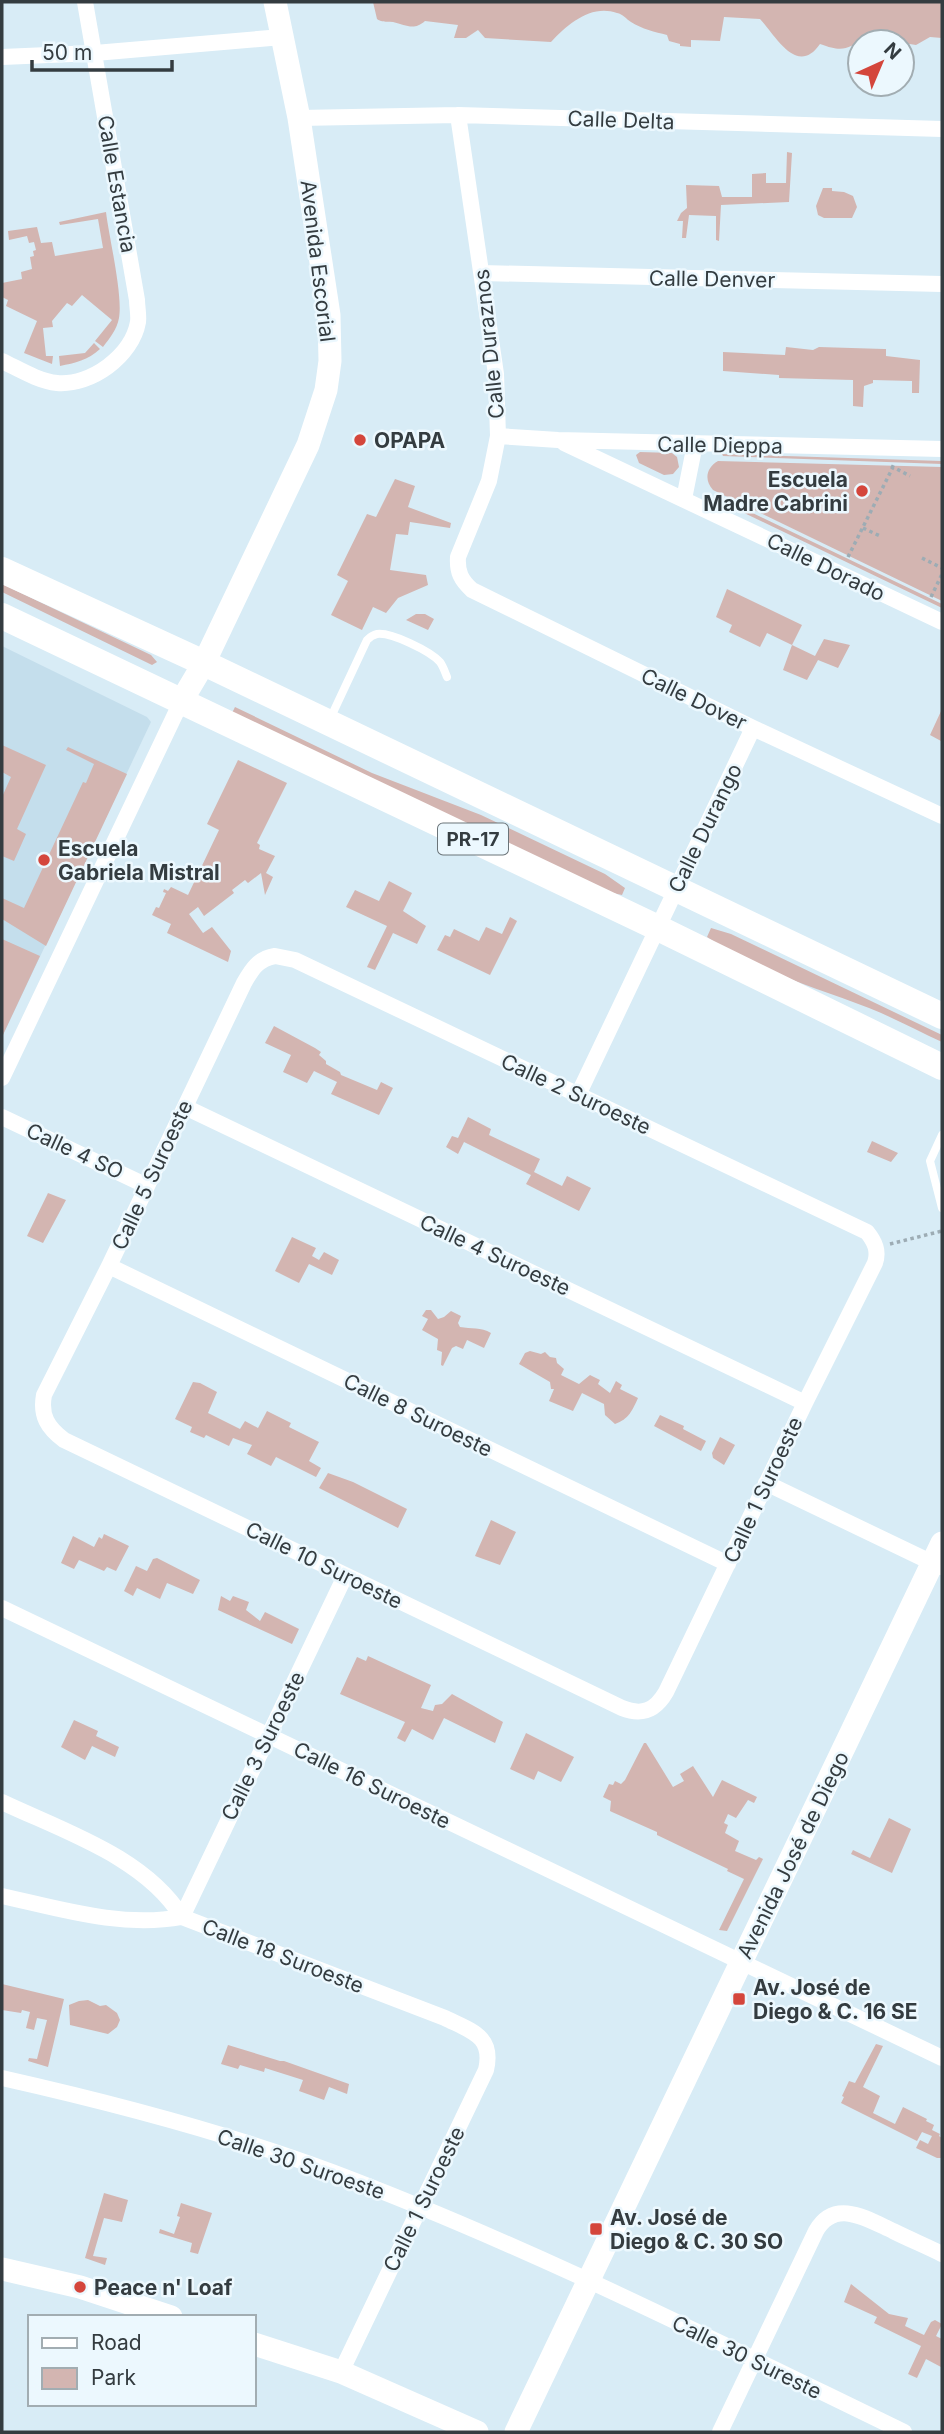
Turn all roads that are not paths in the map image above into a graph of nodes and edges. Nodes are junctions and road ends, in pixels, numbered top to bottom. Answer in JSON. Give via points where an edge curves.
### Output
{"nodes":[{"id":1,"x":85,"y":2,"type":"edge"},
{"id":2,"x":275,"y":2,"type":"edge"},
{"id":3,"x":282,"y":37,"type":"junction"},
{"id":4,"x":95,"y":53,"type":"junction"},
{"id":5,"x":2,"y":57,"type":"edge"},
{"id":6,"x":457,"y":115,"type":"junction"},
{"id":7,"x":299,"y":118,"type":"junction"},
{"id":8,"x":942,"y":130,"type":"edge"},
{"id":9,"x":482,"y":273,"type":"junction"},
{"id":10,"x":942,"y":285,"type":"edge"},
{"id":11,"x":2,"y":361,"type":"edge"},
{"id":12,"x":498,"y":436,"type":"junction"},
{"id":13,"x":558,"y":440,"type":"junction"},
{"id":14,"x":695,"y":444,"type":"junction"},
{"id":15,"x":942,"y":449,"type":"edge"},
{"id":16,"x":684,"y":499,"type":"junction"},
{"id":17,"x":457,"y":567,"type":"joint"},
{"id":18,"x":2,"y":570,"type":"edge"},
{"id":19,"x":2,"y":616,"type":"edge"},
{"id":20,"x":942,"y":622,"type":"edge"},
{"id":21,"x":204,"y":663,"type":"junction"},
{"id":22,"x":447,"y":677,"type":"dead end"},
{"id":23,"x":182,"y":700,"type":"junction"},
{"id":24,"x":328,"y":723,"type":"junction"},
{"id":25,"x":753,"y":728,"type":"junction"},
{"id":26,"x":942,"y":816,"type":"edge"},
{"id":27,"x":676,"y":889,"type":"junction"},
{"id":28,"x":657,"y":928,"type":"junction"},
{"id":29,"x":275,"y":956,"type":"joint"},
{"id":30,"x":942,"y":1016,"type":"edge"},
{"id":31,"x":942,"y":1067,"type":"edge"},
{"id":32,"x":2,"y":1078,"type":"edge"},
{"id":33,"x":578,"y":1095,"type":"junction"},
{"id":34,"x":185,"y":1107,"type":"junction"},
{"id":35,"x":2,"y":1117,"type":"edge"},
{"id":36,"x":942,"y":1135,"type":"edge"},
{"id":37,"x":147,"y":1186,"type":"junction"},
{"id":38,"x":942,"y":1208,"type":"edge"},
{"id":39,"x":874,"y":1243,"type":"joint"},
{"id":40,"x":109,"y":1266,"type":"junction"},
{"id":41,"x":805,"y":1403,"type":"junction"},
{"id":42,"x":42,"y":1406,"type":"joint"},
{"id":43,"x":766,"y":1483,"type":"junction"},
{"id":44,"x":939,"y":1558,"type":"edge"},
{"id":45,"x":728,"y":1564,"type":"junction"},
{"id":46,"x":345,"y":1576,"type":"junction"},
{"id":47,"x":2,"y":1608,"type":"edge"},
{"id":48,"x":622,"y":1708,"type":"joint"},
{"id":49,"x":268,"y":1735,"type":"junction"},
{"id":50,"x":2,"y":1802,"type":"edge"},
{"id":51,"x":2,"y":1896,"type":"edge"},
{"id":52,"x":182,"y":1917,"type":"junction"},
{"id":53,"x":742,"y":1962,"type":"junction"},
{"id":54,"x":469,"y":2030,"type":"joint"},
{"id":55,"x":942,"y":2058,"type":"edge"},
{"id":56,"x":2,"y":2078,"type":"edge"},
{"id":57,"x":419,"y":2207,"type":"junction"},
{"id":58,"x":942,"y":2254,"type":"edge"},
{"id":59,"x":2,"y":2269,"type":"edge"},
{"id":60,"x":589,"y":2281,"type":"junction"},
{"id":61,"x":165,"y":2315,"type":"edge"},
{"id":62,"x":256,"y":2345,"type":"edge"},
{"id":63,"x":755,"y":2360,"type":"junction"},
{"id":64,"x":341,"y":2372,"type":"junction"},
{"id":65,"x":477,"y":2432,"type":"edge"},
{"id":66,"x":516,"y":2432,"type":"edge"},
{"id":67,"x":720,"y":2432,"type":"edge"},
{"id":68,"x":904,"y":2432,"type":"edge"}],
"edges":[{"from":1,"to":4,"type":"street","name":"Calle Estancia"},
{"from":2,"to":3,"type":"street","name":"Avenida Escorial"},
{"from":3,"to":4,"type":"street"},
{"from":3,"to":7,"type":"street","name":"Avenida Escorial"},
{"from":4,"to":5,"type":"street"},
{"from":4,"to":11,"type":"street","name":"Calle Estancia","via":[[138,321],[115,360],[100,372],[68,384],[44,381]]},
{"from":6,"to":7,"type":"street","name":"Calle Delta"},
{"from":6,"to":8,"type":"street","name":"Calle Delta"},
{"from":6,"to":9,"type":"street","name":"Calle Duraznos"},
{"from":7,"to":21,"type":"street","name":"Avenida Escorial","via":[[329,315],[326,390],[308,445]]},
{"from":9,"to":10,"type":"street","name":"Calle Denver"},
{"from":9,"to":12,"type":"street","name":"Calle Duraznos","via":[[496,374]]},
{"from":12,"to":13,"type":"street","name":"Calle Dieppa"},
{"from":12,"to":17,"type":"street","name":"Calle Duraznos","via":[[489,481]]},
{"from":13,"to":14,"type":"street","name":"Calle Dieppa"},
{"from":13,"to":16,"type":"street","name":"Calle Dorado"},
{"from":14,"to":15,"type":"street","name":"Calle Dieppa"},
{"from":14,"to":16,"type":"street"},
{"from":16,"to":20,"type":"street","name":"Calle Dorado"},
{"from":17,"to":25,"type":"street","name":"Calle Dover","via":[[471,590]]},
{"from":18,"to":21,"type":"main road","number":"PR-17"},
{"from":19,"to":23,"type":"main road","number":"PR-17"},
{"from":21,"to":23,"type":"street","name":"Avenida Escorial"},
{"from":21,"to":24,"type":"main road","number":"PR-17"},
{"from":22,"to":24,"type":"lane","via":[[435,657],[403,640],[373,635]]},
{"from":23,"to":28,"type":"main road","number":"PR-17"},
{"from":23,"to":32,"type":"street"},
{"from":24,"to":27,"type":"main road","number":"PR-17"},
{"from":25,"to":26,"type":"street","name":"Calle Dover"},
{"from":25,"to":27,"type":"street","name":"Calle Durango"},
{"from":27,"to":28,"type":"street","name":"Calle Durango"},
{"from":27,"to":30,"type":"main road","number":"PR-17"},
{"from":28,"to":31,"type":"main road","number":"PR-17"},
{"from":28,"to":33,"type":"street"},
{"from":29,"to":33,"type":"street","name":"Calle 2 Suroeste","via":[[295,960]]},
{"from":29,"to":34,"type":"street","name":"Calle 5 Suroeste","via":[[251,970]]},
{"from":33,"to":39,"type":"street","name":"Calle 2 Suroeste","via":[[867,1232]]},
{"from":34,"to":37,"type":"street","name":"Calle 5 Suroeste"},
{"from":34,"to":41,"type":"street","name":"Calle 4 Suroeste"},
{"from":35,"to":37,"type":"street","name":"Calle 4 SO"},
{"from":36,"to":38,"type":"lane","via":[[930,1161]]},
{"from":37,"to":40,"type":"street","name":"Calle 5 Suroeste"},
{"from":39,"to":41,"type":"street","name":"Calle 1 Suroeste","via":[[875,1263]]},
{"from":40,"to":42,"type":"street","name":"Calle 5 Suroeste"},
{"from":40,"to":45,"type":"street","name":"Calle 8 Suroeste"},
{"from":41,"to":43,"type":"street","name":"Calle 1 Suroeste"},
{"from":42,"to":46,"type":"street","name":"Calle 10 Suroeste","via":[[48,1426],[64,1440]]},
{"from":43,"to":44,"type":"street"},
{"from":43,"to":45,"type":"street","name":"Calle 1 Suroeste"},
{"from":44,"to":53,"type":"street","name":"Avenida José de Diego"},
{"from":45,"to":48,"type":"street","name":"Calle 1 Suroeste","via":[[659,1704],[635,1713]]},
{"from":46,"to":48,"type":"street","name":"Calle 10 Suroeste"},
{"from":46,"to":49,"type":"street","name":"Calle 3 Suroeste"},
{"from":47,"to":49,"type":"street","name":"Calle 16 Suroeste"},
{"from":49,"to":52,"type":"street","name":"Calle 3 Suroeste"},
{"from":49,"to":53,"type":"street","name":"Calle 16 Suroeste"},
{"from":50,"to":52,"type":"street","name":"Calle 18 Suroeste","via":[[114,1855],[146,1877]]},
{"from":51,"to":52,"type":"street","via":[[133,1921]]},
{"from":52,"to":54,"type":"street","name":"Calle 18 Suroeste"},
{"from":53,"to":55,"type":"street","name":"Calle 16 Suroeste"},
{"from":53,"to":60,"type":"street","name":"Avenida José de Diego"},
{"from":54,"to":57,"type":"street","name":"Calle 1 Suroeste","via":[[484,2041],[489,2055],[486,2070]]},
{"from":56,"to":57,"type":"street","name":"Calle 30 Suroeste","via":[[102,2100],[233,2140]]},
{"from":57,"to":60,"type":"street","name":"Calle 30 Suroeste"},
{"from":57,"to":64,"type":"street","name":"Calle 1 Suroeste"},
{"from":58,"to":63,"type":"street","via":[[861,2216],[848,2213],[826,2218]]},
{"from":59,"to":61,"type":"street","via":[[80,2287]]},
{"from":60,"to":63,"type":"street","name":"Calle 30 Sureste"},
{"from":60,"to":66,"type":"street","name":"Avenida José de Diego"},
{"from":62,"to":64,"type":"street"},
{"from":63,"to":67,"type":"street"},
{"from":63,"to":68,"type":"street","name":"Calle 30 Sureste"},
{"from":64,"to":65,"type":"street"}]}
